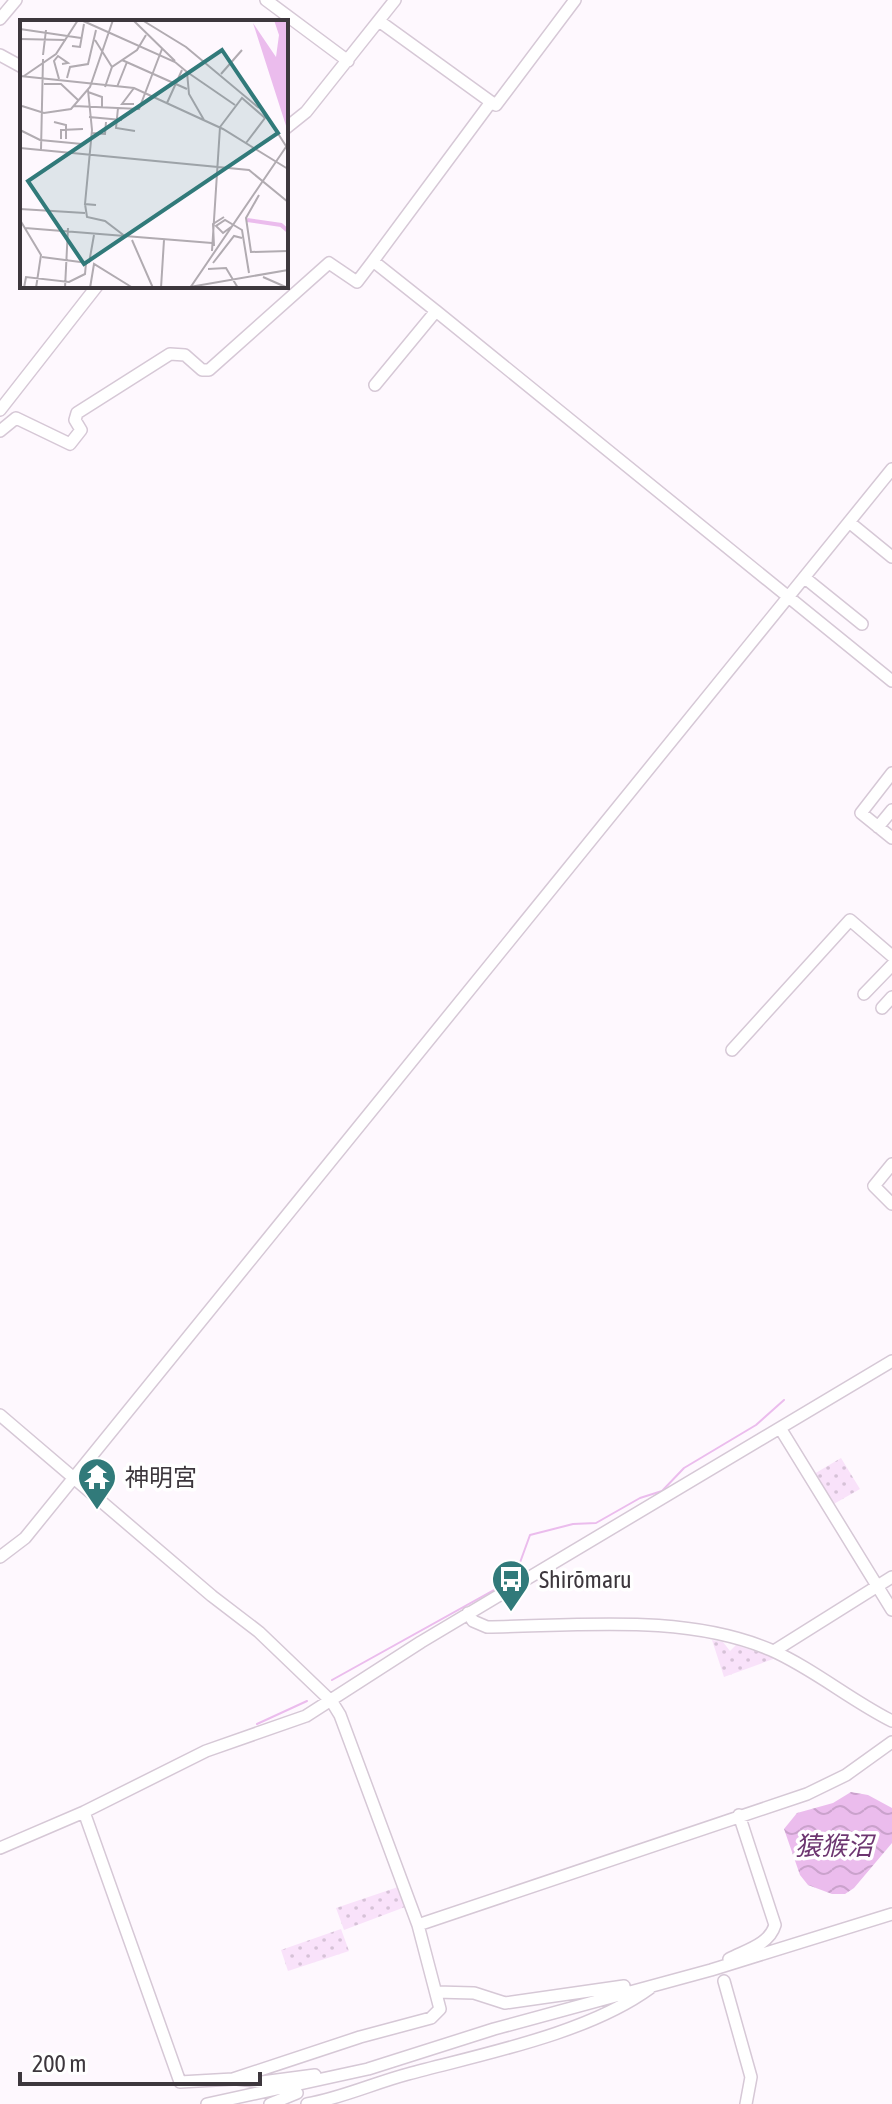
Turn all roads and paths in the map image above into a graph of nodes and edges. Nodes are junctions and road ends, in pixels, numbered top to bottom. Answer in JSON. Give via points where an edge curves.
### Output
{"nodes":[{"id":1,"x":16,"y":0,"type":"edge"},
{"id":2,"x":266,"y":0,"type":"edge"},
{"id":3,"x":395,"y":0,"type":"edge"},
{"id":4,"x":575,"y":0,"type":"edge"},
{"id":5,"x":0,"y":19,"type":"edge"},
{"id":6,"x":379,"y":21,"type":"junction"},
{"id":7,"x":0,"y":55,"type":"edge"},
{"id":8,"x":348,"y":61,"type":"junction"},
{"id":9,"x":20,"y":66,"type":"edge"},
{"id":10,"x":491,"y":102,"type":"junction"},
{"id":11,"x":288,"y":126,"type":"edge"},
{"id":12,"x":373,"y":261,"type":"junction"},
{"id":13,"x":95,"y":288,"type":"edge"},
{"id":14,"x":436,"y":311,"type":"junction"},
{"id":15,"x":375,"y":385,"type":"dead end"},
{"id":16,"x":0,"y":410,"type":"edge"},
{"id":17,"x":0,"y":431,"type":"edge"},
{"id":18,"x":892,"y":470,"type":"edge"},
{"id":19,"x":849,"y":522,"type":"junction"},
{"id":20,"x":892,"y":557,"type":"edge"},
{"id":21,"x":805,"y":578,"type":"junction"},
{"id":22,"x":789,"y":597,"type":"junction"},
{"id":23,"x":862,"y":624,"type":"dead end"},
{"id":24,"x":891,"y":679,"type":"edge"},
{"id":25,"x":892,"y":773,"type":"edge"},
{"id":26,"x":892,"y":810,"type":"edge"},
{"id":27,"x":878,"y":827,"type":"junction"},
{"id":28,"x":892,"y":838,"type":"edge"},
{"id":29,"x":892,"y":956,"type":"edge"},
{"id":30,"x":892,"y":965,"type":"edge"},
{"id":31,"x":864,"y":994,"type":"dead end"},
{"id":32,"x":892,"y":997,"type":"edge"},
{"id":33,"x":882,"y":1008,"type":"dead end"},
{"id":34,"x":732,"y":1050,"type":"dead end"},
{"id":35,"x":892,"y":1164,"type":"edge"},
{"id":36,"x":892,"y":1204,"type":"edge"},
{"id":37,"x":892,"y":1361,"type":"edge"},
{"id":38,"x":0,"y":1415,"type":"edge"},
{"id":39,"x":780,"y":1428,"type":"junction"},
{"id":40,"x":75,"y":1476,"type":"junction"},
{"id":41,"x":0,"y":1557,"type":"edge"},
{"id":42,"x":892,"y":1577,"type":"edge"},
{"id":43,"x":878,"y":1586,"type":"junction"},
{"id":44,"x":892,"y":1610,"type":"edge"},
{"id":45,"x":468,"y":1613,"type":"junction"},
{"id":46,"x":774,"y":1651,"type":"junction"},
{"id":47,"x":332,"y":1702,"type":"junction"},
{"id":48,"x":892,"y":1721,"type":"edge"},
{"id":49,"x":892,"y":1742,"type":"edge"},
{"id":50,"x":84,"y":1812,"type":"junction"},
{"id":51,"x":739,"y":1815,"type":"junction"},
{"id":52,"x":0,"y":1848,"type":"edge"},
{"id":53,"x":892,"y":1914,"type":"edge"},
{"id":54,"x":418,"y":1925,"type":"junction"},
{"id":55,"x":720,"y":1967,"type":"junction"},
{"id":56,"x":724,"y":1981,"type":"dead end"},
{"id":57,"x":652,"y":1984,"type":"junction"},
{"id":58,"x":436,"y":1992,"type":"junction"},
{"id":59,"x":233,"y":2079,"type":"junction"},
{"id":60,"x":320,"y":2081,"type":"junction"},
{"id":61,"x":207,"y":2104,"type":"edge"},
{"id":62,"x":270,"y":2104,"type":"edge"},
{"id":63,"x":307,"y":2104,"type":"edge"},
{"id":64,"x":746,"y":2104,"type":"edge"}],
"edges":[{"from":1,"to":5,"type":"street"},
{"from":2,"to":8,"type":"street"},
{"from":3,"to":6,"type":"street"},
{"from":4,"to":10,"type":"street","via":[[496,105]]},
{"from":6,"to":8,"type":"street"},
{"from":6,"to":10,"type":"street"},
{"from":7,"to":9,"type":"street"},
{"from":8,"to":11,"type":"street"},
{"from":10,"to":12,"type":"street"},
{"from":12,"to":14,"type":"street"},
{"from":12,"to":17,"type":"street","via":[[357,282],[325,264],[209,370],[185,355],[170,354],[77,413],[81,430],[70,444],[16,418]]},
{"from":13,"to":16,"type":"street"},
{"from":14,"to":15,"type":"street"},
{"from":14,"to":22,"type":"street"},
{"from":18,"to":19,"type":"street"},
{"from":19,"to":20,"type":"street"},
{"from":19,"to":21,"type":"street"},
{"from":21,"to":22,"type":"street"},
{"from":21,"to":23,"type":"street"},
{"from":22,"to":24,"type":"street"},
{"from":22,"to":40,"type":"street"},
{"from":25,"to":27,"type":"street","via":[[861,813]]},
{"from":26,"to":27,"type":"street"},
{"from":27,"to":28,"type":"street"},
{"from":29,"to":34,"type":"street","via":[[850,920]]},
{"from":30,"to":31,"type":"street"},
{"from":32,"to":33,"type":"street"},
{"from":35,"to":36,"type":"street","via":[[874,1186]]},
{"from":37,"to":39,"type":"street"},
{"from":38,"to":40,"type":"street"},
{"from":39,"to":43,"type":"street"},
{"from":39,"to":45,"type":"street"},
{"from":40,"to":41,"type":"street","via":[[25,1538]]},
{"from":40,"to":47,"type":"street","via":[[259,1632]]},
{"from":42,"to":43,"type":"street"},
{"from":43,"to":44,"type":"street"},
{"from":43,"to":46,"type":"street"},
{"from":45,"to":46,"type":"street","via":[[487,1627],[675,1628]]},
{"from":45,"to":47,"type":"street"},
{"from":46,"to":48,"type":"street"},
{"from":47,"to":50,"type":"street","via":[[194,1756]]},
{"from":47,"to":54,"type":"street"},
{"from":49,"to":51,"type":"street","via":[[828,1786]]},
{"from":50,"to":52,"type":"street"},
{"from":50,"to":59,"type":"street","via":[[180,2082]]},
{"from":51,"to":54,"type":"street"},
{"from":51,"to":55,"type":"street","via":[[775,1925],[758,1945]]},
{"from":53,"to":55,"type":"street"},
{"from":54,"to":58,"type":"street"},
{"from":55,"to":57,"type":"street"},
{"from":56,"to":64,"type":"street","via":[[751,2077]]},
{"from":57,"to":58,"type":"street","via":[[516,2002]]},
{"from":57,"to":60,"type":"street"},
{"from":57,"to":63,"type":"street","via":[[584,2023]]},
{"from":58,"to":59,"type":"street","via":[[440,2009],[431,2018]]},
{"from":59,"to":60,"type":"street","via":[[262,2082],[318,2075]]},
{"from":60,"to":61,"type":"street"},
{"from":60,"to":62,"type":"street","via":[[322,2087]]}]}
